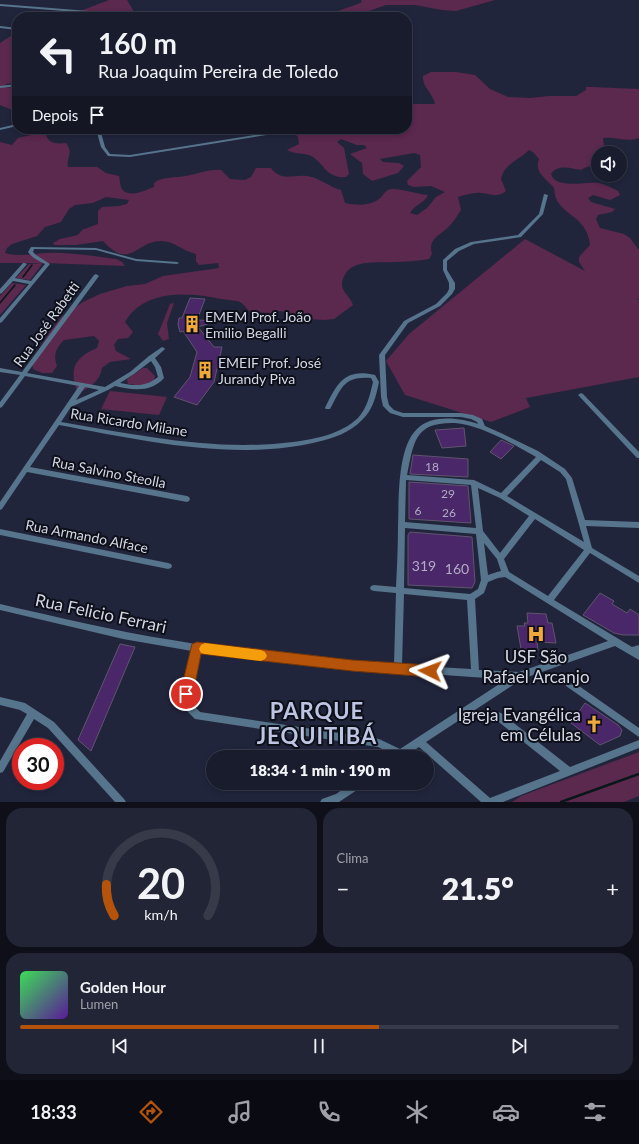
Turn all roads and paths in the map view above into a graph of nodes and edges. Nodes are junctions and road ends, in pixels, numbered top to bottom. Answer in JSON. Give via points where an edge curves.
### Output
{"nodes":[{"id":1,"x":0,"y":5,"type":"edge"},
{"id":2,"x":88,"y":12,"type":"edge"},
{"id":3,"x":0,"y":27,"type":"edge"},
{"id":4,"x":12,"y":28,"type":"edge"},
{"id":5,"x":12,"y":86,"type":"edge"},
{"id":6,"x":0,"y":87,"type":"edge"},
{"id":7,"x":12,"y":126,"type":"edge"},
{"id":8,"x":0,"y":129,"type":"edge"},
{"id":9,"x":99,"y":134,"type":"edge"},
{"id":10,"x":268,"y":134,"type":"edge"},
{"id":11,"x":546,"y":195,"type":"dead end"},
{"id":12,"x":176,"y":263,"type":"dead end"},
{"id":13,"x":24,"y":264,"type":"dead end"},
{"id":14,"x":96,"y":276,"type":"dead end"},
{"id":15,"x":11,"y":279,"type":"junction"},
{"id":16,"x":32,"y":283,"type":"junction"},
{"id":17,"x":0,"y":292,"type":"edge"},
{"id":18,"x":0,"y":320,"type":"edge"},
{"id":19,"x":162,"y":349,"type":"dead end"},
{"id":20,"x":151,"y":357,"type":"junction"},
{"id":21,"x":0,"y":370,"type":"edge"},
{"id":22,"x":24,"y":375,"type":"junction"},
{"id":23,"x":114,"y":384,"type":"junction"},
{"id":24,"x":83,"y":385,"type":"junction"},
{"id":25,"x":106,"y":389,"type":"junction"},
{"id":26,"x":581,"y":396,"type":"dead end"},
{"id":27,"x":0,"y":406,"type":"edge"},
{"id":28,"x":69,"y":406,"type":"junction"},
{"id":29,"x":328,"y":408,"type":"dead end"},
{"id":30,"x":57,"y":423,"type":"junction"},
{"id":31,"x":482,"y":427,"type":"junction"},
{"id":32,"x":639,"y":456,"type":"edge"},
{"id":33,"x":540,"y":457,"type":"junction"},
{"id":34,"x":26,"y":469,"type":"junction"},
{"id":35,"x":403,"y":477,"type":"junction"},
{"id":36,"x":474,"y":483,"type":"junction"},
{"id":37,"x":502,"y":496,"type":"junction"},
{"id":38,"x":187,"y":499,"type":"dead end"},
{"id":39,"x":0,"y":507,"type":"edge"},
{"id":40,"x":534,"y":515,"type":"junction"},
{"id":41,"x":582,"y":523,"type":"junction"},
{"id":42,"x":402,"y":525,"type":"junction"},
{"id":43,"x":639,"y":525,"type":"edge"},
{"id":44,"x":479,"y":531,"type":"junction"},
{"id":45,"x":0,"y":532,"type":"edge"},
{"id":46,"x":589,"y":549,"type":"junction"},
{"id":47,"x":500,"y":558,"type":"junction"},
{"id":48,"x":168,"y":566,"type":"dead end"},
{"id":49,"x":506,"y":574,"type":"junction"},
{"id":50,"x":485,"y":580,"type":"junction"},
{"id":51,"x":639,"y":580,"type":"edge"},
{"id":52,"x":374,"y":588,"type":"dead end"},
{"id":53,"x":401,"y":591,"type":"junction"},
{"id":54,"x":471,"y":597,"type":"junction"},
{"id":55,"x":549,"y":600,"type":"junction"},
{"id":56,"x":0,"y":607,"type":"edge"},
{"id":57,"x":616,"y":642,"type":"junction"},
{"id":58,"x":197,"y":648,"type":"junction"},
{"id":59,"x":635,"y":650,"type":"edge"},
{"id":60,"x":639,"y":656,"type":"edge"},
{"id":61,"x":398,"y":669,"type":"junction"},
{"id":62,"x":475,"y":674,"type":"junction"},
{"id":63,"x":520,"y":676,"type":"junction"},
{"id":64,"x":569,"y":683,"type":"dead end"},
{"id":65,"x":0,"y":701,"type":"edge"},
{"id":66,"x":34,"y":713,"type":"junction"},
{"id":67,"x":498,"y":716,"type":"dead end"},
{"id":68,"x":639,"y":733,"type":"edge"},
{"id":69,"x":420,"y":742,"type":"junction"},
{"id":70,"x":639,"y":744,"type":"edge"},
{"id":71,"x":391,"y":750,"type":"edge"},
{"id":72,"x":407,"y":750,"type":"edge"},
{"id":73,"x":0,"y":769,"type":"edge"},
{"id":74,"x":569,"y":772,"type":"junction"},
{"id":75,"x":350,"y":790,"type":"edge"},
{"id":76,"x":122,"y":802,"type":"edge"},
{"id":77,"x":326,"y":802,"type":"edge"},
{"id":78,"x":489,"y":802,"type":"edge"}],
"edges":[{"from":1,"to":2,"type":"street"},
{"from":3,"to":4,"type":"street"},
{"from":5,"to":6,"type":"street"},
{"from":7,"to":8,"type":"street"},
{"from":9,"to":10,"type":"street","via":[[103,147],[109,155],[116,156],[130,156]]},
{"from":11,"to":31,"type":"street","via":[[541,214],[520,236],[472,243],[457,250],[445,261],[445,270],[452,283],[450,294],[438,305],[406,322],[382,355],[384,397],[386,406],[392,412],[403,415],[473,417]]},
{"from":12,"to":16,"type":"street","via":[[136,260],[96,249],[34,248],[30,252],[48,264]]},
{"from":13,"to":15,"type":"street"},
{"from":14,"to":22,"type":"street","name":"Rua José Rabetti"},
{"from":15,"to":16,"type":"street"},
{"from":15,"to":17,"type":"street"},
{"from":16,"to":18,"type":"street"},
{"from":19,"to":20,"type":"street"},
{"from":20,"to":23,"type":"street"},
{"from":20,"to":23,"type":"street","via":[[161,374],[161,378],[155,384],[139,388]]},
{"from":21,"to":22,"type":"street"},
{"from":22,"to":24,"type":"street"},
{"from":22,"to":27,"type":"street","name":"Rua José Rabetti"},
{"from":23,"to":25,"type":"street"},
{"from":24,"to":25,"type":"street"},
{"from":24,"to":28,"type":"street"},
{"from":25,"to":28,"type":"street"},
{"from":26,"to":32,"type":"street"},
{"from":28,"to":30,"type":"street"},
{"from":29,"to":30,"type":"street","name":"Rua Ricardo Milane","via":[[340,383],[349,378],[372,376],[376,382],[370,406],[358,421],[339,435],[298,444],[253,447],[196,445]]},
{"from":30,"to":34,"type":"street"},
{"from":31,"to":33,"type":"street"},
{"from":31,"to":35,"type":"street","via":[[459,421],[438,422],[424,427],[410,446]]},
{"from":33,"to":37,"type":"street"},
{"from":33,"to":41,"type":"street","via":[[568,478]]},
{"from":34,"to":38,"type":"street","name":"Rua Salvino Steolla"},
{"from":34,"to":39,"type":"street"},
{"from":35,"to":36,"type":"street"},
{"from":35,"to":42,"type":"street"},
{"from":36,"to":37,"type":"street"},
{"from":36,"to":44,"type":"street"},
{"from":37,"to":40,"type":"street"},
{"from":40,"to":46,"type":"street"},
{"from":40,"to":47,"type":"street"},
{"from":41,"to":43,"type":"street"},
{"from":41,"to":46,"type":"street"},
{"from":42,"to":44,"type":"street"},
{"from":42,"to":53,"type":"street"},
{"from":44,"to":47,"type":"street"},
{"from":44,"to":50,"type":"street"},
{"from":45,"to":48,"type":"street","name":"Rua Armando Alface"},
{"from":46,"to":51,"type":"street"},
{"from":46,"to":55,"type":"street"},
{"from":47,"to":49,"type":"street"},
{"from":49,"to":50,"type":"street","via":[[496,574]]},
{"from":49,"to":55,"type":"street"},
{"from":50,"to":54,"type":"street","via":[[481,591]]},
{"from":52,"to":53,"type":"street"},
{"from":53,"to":54,"type":"street"},
{"from":53,"to":61,"type":"street"},
{"from":54,"to":62,"type":"street"},
{"from":55,"to":57,"type":"street"},
{"from":56,"to":58,"type":"street","name":"Rua Felicio Ferrari"},
{"from":57,"to":59,"type":"street"},
{"from":57,"to":63,"type":"street"},
{"from":58,"to":61,"type":"street","name":"Rua Felicio Ferrari"},
{"from":58,"to":71,"type":"street","via":[[186,694],[189,707],[198,716],[379,742]]},
{"from":59,"to":60,"type":"street"},
{"from":61,"to":62,"type":"street","name":"Rua Felicio Ferrari"},
{"from":62,"to":63,"type":"street","name":"Rua Felicio Ferrari"},
{"from":63,"to":69,"type":"street"},
{"from":64,"to":68,"type":"street"},
{"from":65,"to":66,"type":"street","via":[[22,706]]},
{"from":66,"to":73,"type":"street"},
{"from":66,"to":76,"type":"street","via":[[51,725]]},
{"from":67,"to":74,"type":"street"},
{"from":69,"to":72,"type":"street"},
{"from":69,"to":78,"type":"street"},
{"from":70,"to":74,"type":"street"},
{"from":74,"to":78,"type":"street"},
{"from":75,"to":77,"type":"street"}]}
